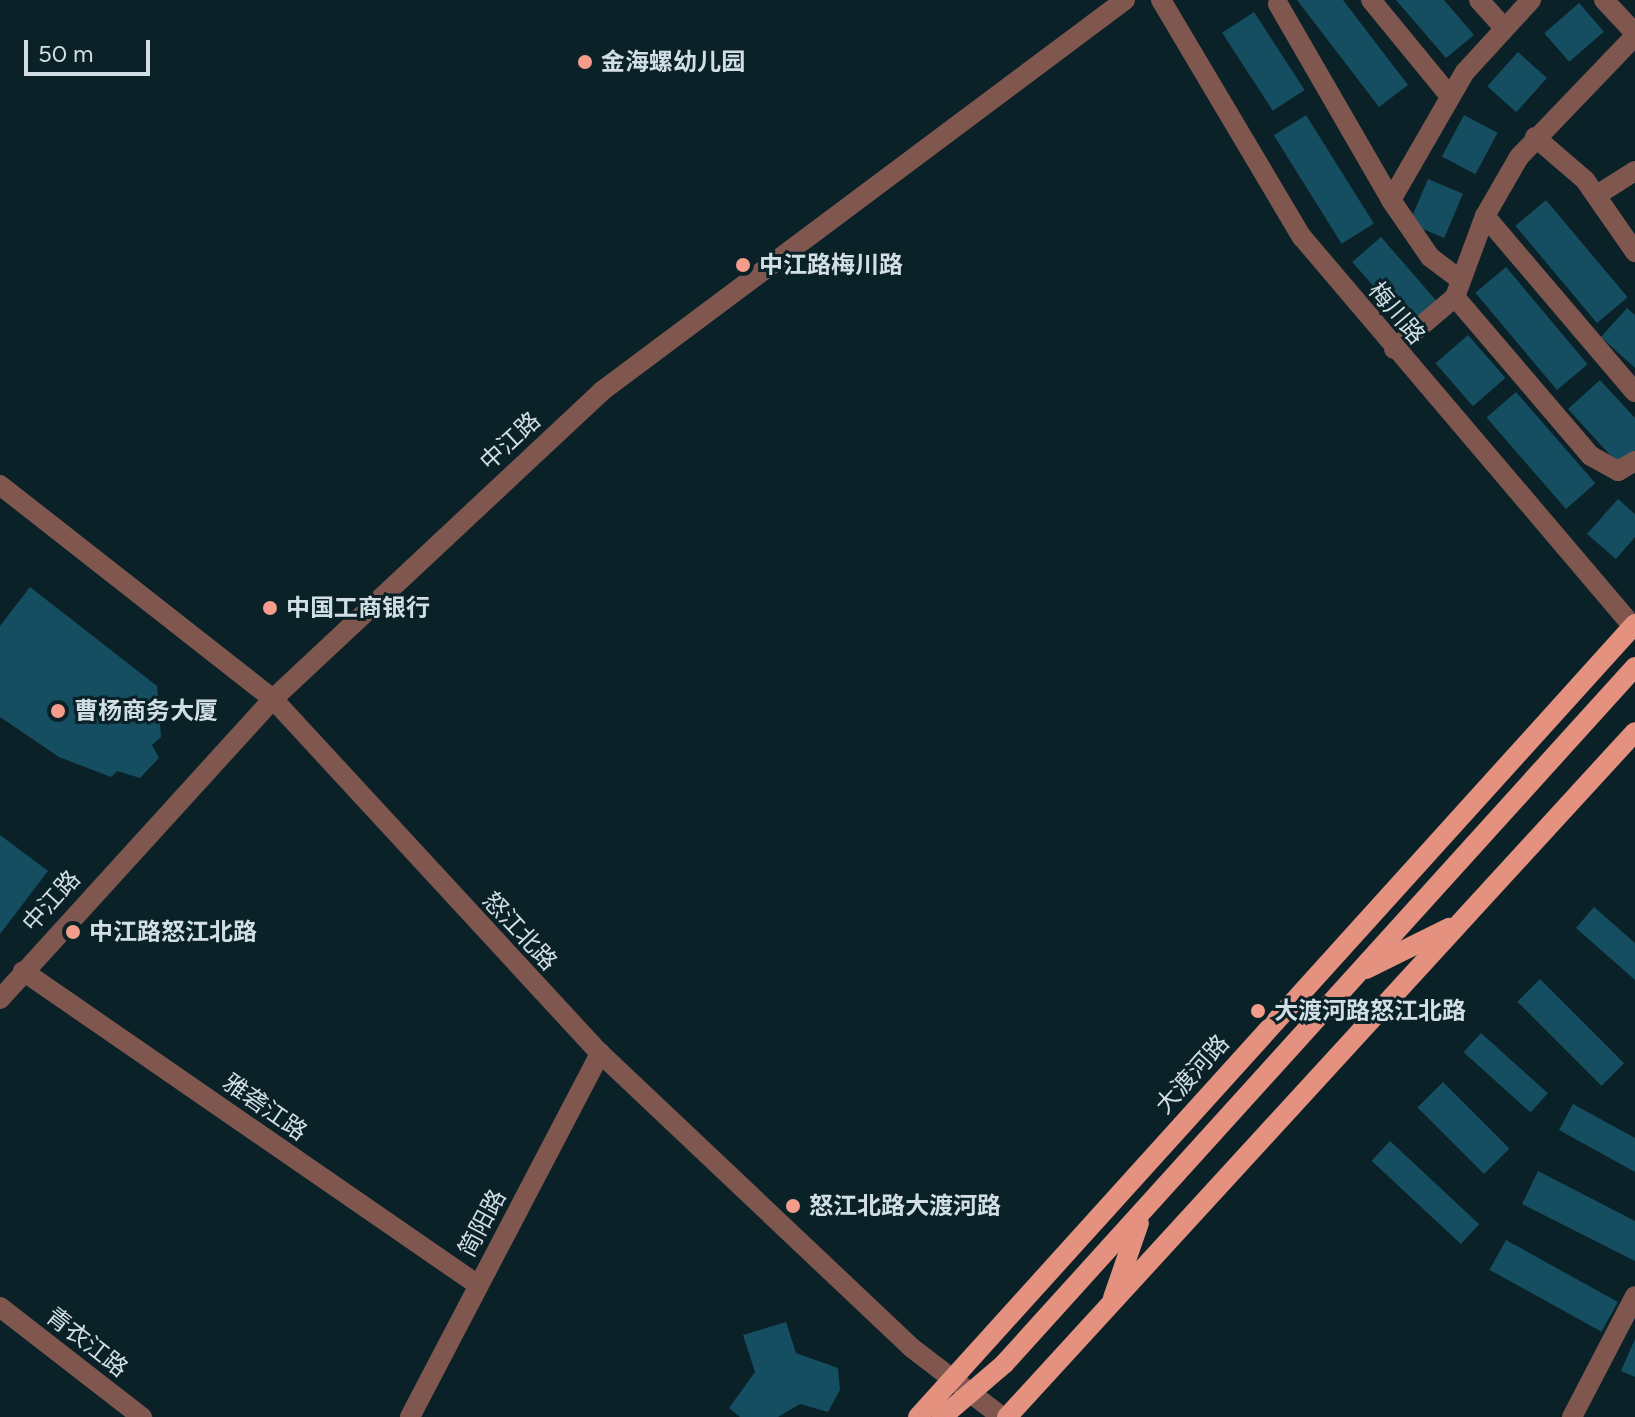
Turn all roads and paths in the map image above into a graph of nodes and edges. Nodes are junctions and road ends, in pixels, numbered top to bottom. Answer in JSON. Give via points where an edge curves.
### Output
{"nodes":[{"id":1,"x":1125,"y":0,"type":"edge"},
{"id":2,"x":1161,"y":0,"type":"edge"},
{"id":3,"x":1371,"y":0,"type":"edge"},
{"id":4,"x":1479,"y":0,"type":"edge"},
{"id":5,"x":1531,"y":0,"type":"edge"},
{"id":6,"x":1604,"y":0,"type":"edge"},
{"id":7,"x":1278,"y":4,"type":"dead end"},
{"id":8,"x":1503,"y":27,"type":"junction"},
{"id":9,"x":1635,"y":35,"type":"edge"},
{"id":10,"x":1449,"y":95,"type":"junction"},
{"id":11,"x":1535,"y":137,"type":"junction"},
{"id":12,"x":1635,"y":171,"type":"edge"},
{"id":13,"x":1597,"y":195,"type":"junction"},
{"id":14,"x":1391,"y":200,"type":"junction"},
{"id":15,"x":1485,"y":216,"type":"junction"},
{"id":16,"x":1635,"y":252,"type":"edge"},
{"id":17,"x":1457,"y":289,"type":"junction"},
{"id":18,"x":1394,"y":349,"type":"junction"},
{"id":19,"x":1635,"y":392,"type":"edge"},
{"id":20,"x":1635,"y":461,"type":"edge"},
{"id":21,"x":0,"y":485,"type":"edge"},
{"id":22,"x":1634,"y":626,"type":"edge"},
{"id":23,"x":1635,"y":667,"type":"edge"},
{"id":24,"x":273,"y":699,"type":"junction"},
{"id":25,"x":1635,"y":732,"type":"edge"},
{"id":26,"x":1461,"y":923,"type":"junction"},
{"id":27,"x":23,"y":971,"type":"junction"},
{"id":28,"x":1355,"y":974,"type":"junction"},
{"id":29,"x":0,"y":999,"type":"edge"},
{"id":30,"x":600,"y":1053,"type":"junction"},
{"id":31,"x":1143,"y":1211,"type":"junction"},
{"id":32,"x":478,"y":1285,"type":"junction"},
{"id":33,"x":1635,"y":1296,"type":"edge"},
{"id":34,"x":1110,"y":1306,"type":"junction"},
{"id":35,"x":0,"y":1307,"type":"edge"},
{"id":36,"x":1628,"y":1323,"type":"edge"},
{"id":37,"x":950,"y":1380,"type":"junction"},
{"id":38,"x":968,"y":1393,"type":"junction"},
{"id":39,"x":142,"y":1417,"type":"edge"},
{"id":40,"x":410,"y":1417,"type":"edge"},
{"id":41,"x":918,"y":1417,"type":"edge"},
{"id":42,"x":942,"y":1417,"type":"edge"},
{"id":43,"x":1004,"y":1417,"type":"edge"},
{"id":44,"x":1572,"y":1417,"type":"edge"}],
"edges":[{"from":1,"to":24,"type":"street","name":"中江路","via":[[602,391]]},
{"from":2,"to":18,"type":"street","name":"梅川路","via":[[1302,237]]},
{"from":3,"to":10,"type":"street"},
{"from":4,"to":8,"type":"street"},
{"from":5,"to":8,"type":"street"},
{"from":6,"to":9,"type":"street"},
{"from":7,"to":14,"type":"street"},
{"from":8,"to":10,"type":"street"},
{"from":9,"to":11,"type":"street"},
{"from":10,"to":14,"type":"street"},
{"from":11,"to":13,"type":"street"},
{"from":11,"to":15,"type":"street"},
{"from":12,"to":13,"type":"street"},
{"from":13,"to":16,"type":"street"},
{"from":14,"to":17,"type":"street"},
{"from":15,"to":17,"type":"street"},
{"from":15,"to":19,"type":"street"},
{"from":17,"to":18,"type":"street"},
{"from":17,"to":20,"type":"street","via":[[1597,462],[1618,471]]},
{"from":18,"to":22,"type":"street","name":"梅川路"},
{"from":21,"to":24,"type":"street","name":"怒江北路"},
{"from":22,"to":37,"type":"main road","name":"大渡河路"},
{"from":23,"to":28,"type":"main road"},
{"from":24,"to":27,"type":"street","name":"中江路"},
{"from":24,"to":30,"type":"street","name":"怒江北路"},
{"from":25,"to":26,"type":"main road"},
{"from":26,"to":28,"type":"main road"},
{"from":26,"to":34,"type":"main road"},
{"from":27,"to":29,"type":"street","name":"中江路"},
{"from":27,"to":32,"type":"street","name":"雅砻江路"},
{"from":28,"to":31,"type":"main road"},
{"from":30,"to":32,"type":"street","name":"简阳路"},
{"from":30,"to":37,"type":"street","name":"怒江北路"},
{"from":31,"to":34,"type":"main road"},
{"from":31,"to":38,"type":"main road","via":[[1004,1364]]},
{"from":32,"to":40,"type":"street","name":"简阳路"},
{"from":33,"to":36,"type":"street"},
{"from":34,"to":43,"type":"main road"},
{"from":35,"to":39,"type":"street","name":"青衣江路"},
{"from":36,"to":44,"type":"street"},
{"from":37,"to":38,"type":"street","name":"怒江北路"},
{"from":37,"to":41,"type":"main road","name":"大渡河路"},
{"from":38,"to":42,"type":"main road"},
{"from":38,"to":43,"type":"street","name":"怒江北路"}]}
